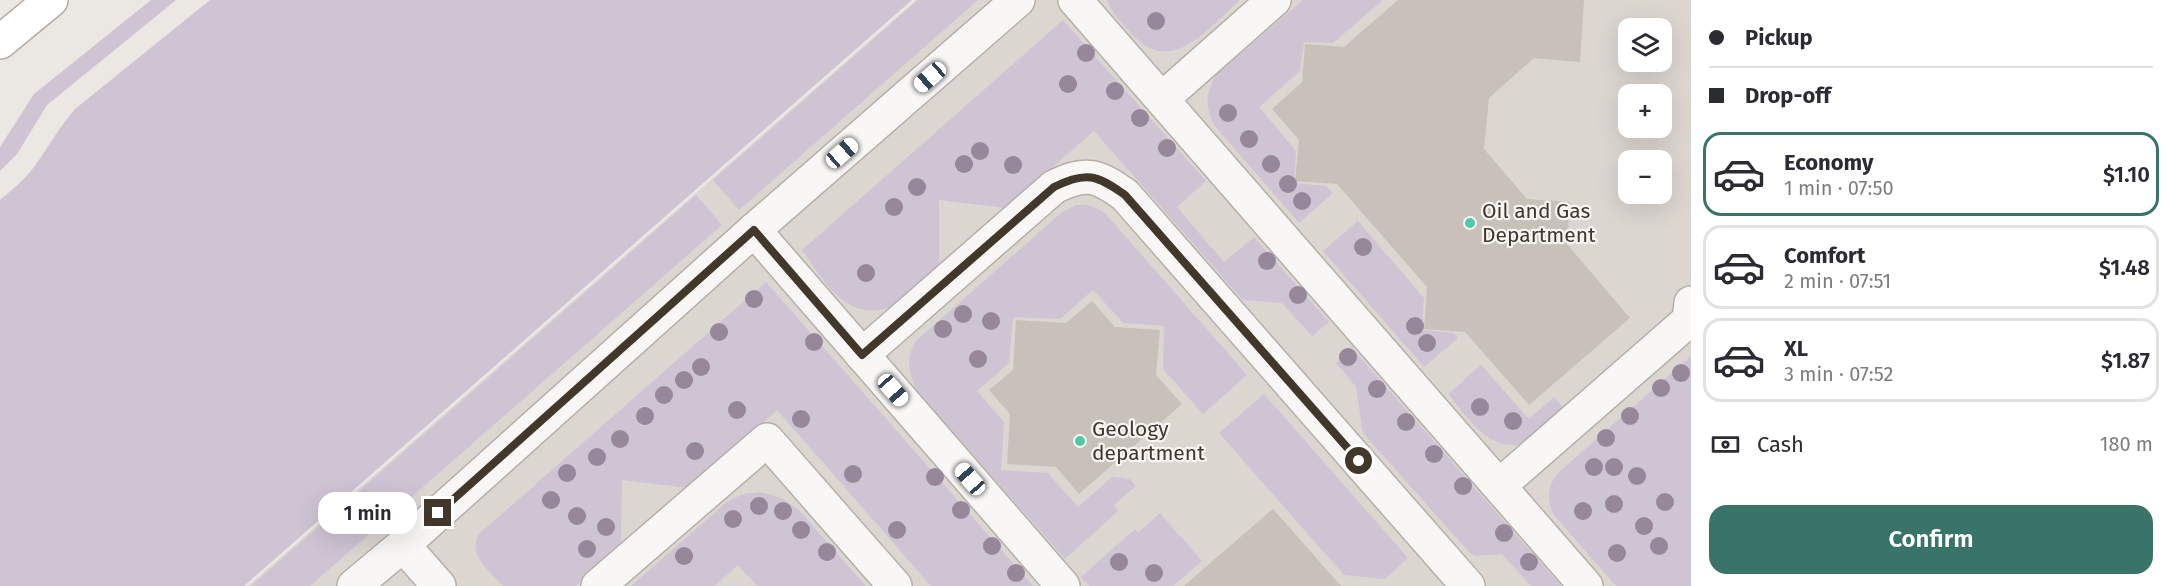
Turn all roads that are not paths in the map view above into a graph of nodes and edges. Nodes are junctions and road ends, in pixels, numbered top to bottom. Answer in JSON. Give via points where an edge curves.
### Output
{"nodes":[{"id":1,"x":51,"y":0,"type":"edge"},
{"id":2,"x":1018,"y":0,"type":"edge"},
{"id":3,"x":1074,"y":0,"type":"edge"},
{"id":4,"x":1274,"y":0,"type":"edge"},
{"id":5,"x":0,"y":42,"type":"edge"},
{"id":6,"x":1162,"y":99,"type":"junction"},
{"id":7,"x":754,"y":230,"type":"junction"},
{"id":8,"x":1691,"y":303,"type":"edge"},
{"id":9,"x":862,"y":355,"type":"junction"},
{"id":10,"x":1499,"y":486,"type":"junction"},
{"id":11,"x":403,"y":545,"type":"junction"},
{"id":12,"x":354,"y":586,"type":"edge"},
{"id":13,"x":439,"y":586,"type":"edge"},
{"id":14,"x":598,"y":586,"type":"edge"},
{"id":15,"x":896,"y":586,"type":"edge"},
{"id":16,"x":1063,"y":586,"type":"edge"},
{"id":17,"x":1468,"y":586,"type":"edge"},
{"id":18,"x":1586,"y":586,"type":"edge"}],
"edges":[{"from":1,"to":5,"type":"main road"},
{"from":2,"to":7,"type":"lane"},
{"from":3,"to":6,"type":"lane"},
{"from":4,"to":6,"type":"lane"},
{"from":6,"to":10,"type":"lane"},
{"from":7,"to":9,"type":"lane"},
{"from":7,"to":11,"type":"lane"},
{"from":8,"to":10,"type":"lane","via":[[1689,320]]},
{"from":9,"to":16,"type":"lane"},
{"from":9,"to":17,"type":"lane","via":[[1054,187],[1089,175],[1106,181],[1125,195]]},
{"from":10,"to":18,"type":"lane"},
{"from":11,"to":12,"type":"lane"},
{"from":11,"to":13,"type":"lane"},
{"from":14,"to":15,"type":"lane","via":[[768,440]]}]}
